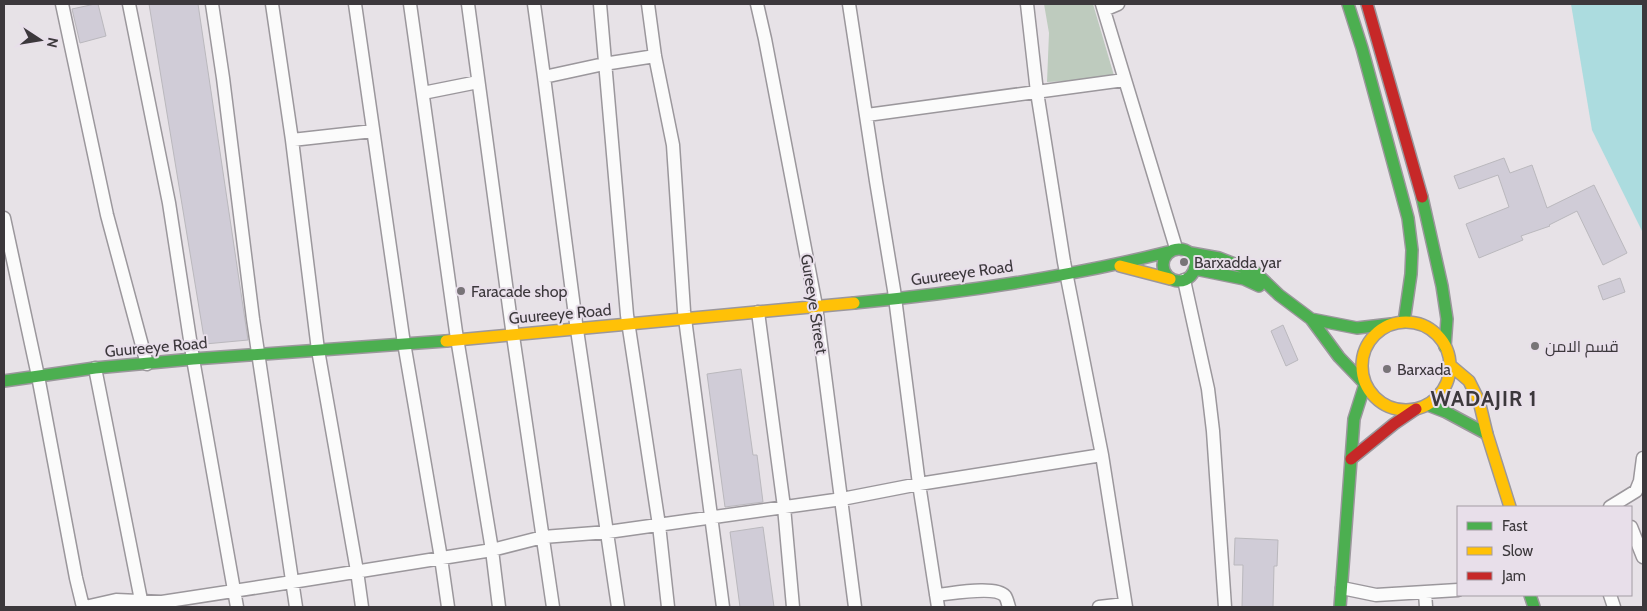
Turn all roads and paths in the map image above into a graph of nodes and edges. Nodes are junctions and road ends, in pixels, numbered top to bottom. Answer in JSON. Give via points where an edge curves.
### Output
{"nodes":[{"id":1,"x":62,"y":4,"type":"edge"},
{"id":2,"x":129,"y":4,"type":"edge"},
{"id":3,"x":212,"y":4,"type":"edge"},
{"id":4,"x":272,"y":4,"type":"edge"},
{"id":5,"x":355,"y":4,"type":"edge"},
{"id":6,"x":410,"y":4,"type":"edge"},
{"id":7,"x":468,"y":4,"type":"edge"},
{"id":8,"x":534,"y":4,"type":"edge"},
{"id":9,"x":600,"y":4,"type":"edge"},
{"id":10,"x":648,"y":4,"type":"edge"},
{"id":11,"x":757,"y":4,"type":"edge"},
{"id":12,"x":849,"y":4,"type":"edge"},
{"id":13,"x":1027,"y":4,"type":"edge"},
{"id":14,"x":1118,"y":4,"type":"edge"},
{"id":15,"x":1348,"y":4,"type":"edge"},
{"id":16,"x":1368,"y":4,"type":"edge"},
{"id":17,"x":1103,"y":7,"type":"edge"},
{"id":18,"x":655,"y":56,"type":"junction"},
{"id":19,"x":604,"y":64,"type":"junction"},
{"id":20,"x":544,"y":77,"type":"junction"},
{"id":21,"x":1124,"y":80,"type":"junction"},
{"id":22,"x":478,"y":82,"type":"junction"},
{"id":23,"x":1037,"y":92,"type":"junction"},
{"id":24,"x":423,"y":93,"type":"junction"},
{"id":25,"x":867,"y":115,"type":"junction"},
{"id":26,"x":373,"y":131,"type":"junction"},
{"id":27,"x":292,"y":140,"type":"junction"},
{"id":28,"x":4,"y":218,"type":"edge"},
{"id":29,"x":1172,"y":250,"type":"junction"},
{"id":30,"x":1191,"y":253,"type":"junction"},
{"id":31,"x":1117,"y":265,"type":"junction"},
{"id":32,"x":1195,"y":269,"type":"junction"},
{"id":33,"x":1066,"y":275,"type":"junction"},
{"id":34,"x":1170,"y":279,"type":"junction"},
{"id":35,"x":1184,"y":280,"type":"junction"},
{"id":36,"x":1279,"y":295,"type":"junction"},
{"id":37,"x":896,"y":299,"type":"junction"},
{"id":38,"x":816,"y":306,"type":"junction"},
{"id":39,"x":758,"y":312,"type":"junction"},
{"id":40,"x":685,"y":319,"type":"junction"},
{"id":41,"x":1312,"y":319,"type":"junction"},
{"id":42,"x":1404,"y":322,"type":"junction"},
{"id":43,"x":628,"y":324,"type":"junction"},
{"id":44,"x":1391,"y":324,"type":"junction"},
{"id":45,"x":577,"y":329,"type":"junction"},
{"id":46,"x":513,"y":335,"type":"junction"},
{"id":47,"x":458,"y":340,"type":"junction"},
{"id":48,"x":404,"y":345,"type":"junction"},
{"id":49,"x":1446,"y":346,"type":"junction"},
{"id":50,"x":318,"y":350,"type":"junction"},
{"id":51,"x":259,"y":356,"type":"junction"},
{"id":52,"x":193,"y":359,"type":"junction"},
{"id":53,"x":147,"y":364,"type":"junction"},
{"id":54,"x":1450,"y":365,"type":"junction"},
{"id":55,"x":95,"y":368,"type":"junction"},
{"id":56,"x":38,"y":376,"type":"junction"},
{"id":57,"x":4,"y":380,"type":"edge"},
{"id":58,"x":1365,"y":384,"type":"junction"},
{"id":59,"x":1428,"y":405,"type":"junction"},
{"id":60,"x":1416,"y":409,"type":"junction"},
{"id":61,"x":1487,"y":434,"type":"junction"},
{"id":62,"x":1102,"y":455,"type":"junction"},
{"id":63,"x":1351,"y":459,"type":"junction"},
{"id":64,"x":1643,"y":464,"type":"edge"},
{"id":65,"x":918,"y":484,"type":"junction"},
{"id":66,"x":842,"y":499,"type":"junction"},
{"id":67,"x":1510,"y":506,"type":"edge"},
{"id":68,"x":1618,"y":506,"type":"edge"},
{"id":69,"x":784,"y":507,"type":"junction"},
{"id":70,"x":712,"y":518,"type":"junction"},
{"id":71,"x":659,"y":525,"type":"junction"},
{"id":72,"x":1632,"y":530,"type":"edge"},
{"id":73,"x":608,"y":532,"type":"junction"},
{"id":74,"x":543,"y":537,"type":"junction"},
{"id":75,"x":492,"y":550,"type":"junction"},
{"id":76,"x":1643,"y":557,"type":"edge"},
{"id":77,"x":441,"y":558,"type":"junction"},
{"id":78,"x":357,"y":571,"type":"junction"},
{"id":79,"x":292,"y":582,"type":"junction"},
{"id":80,"x":1342,"y":588,"type":"junction"},
{"id":81,"x":1457,"y":590,"type":"edge"},
{"id":82,"x":234,"y":591,"type":"junction"},
{"id":83,"x":1425,"y":593,"type":"junction"},
{"id":84,"x":141,"y":600,"type":"junction"},
{"id":85,"x":937,"y":601,"type":"edge"},
{"id":86,"x":1375,"y":601,"type":"edge"},
{"id":87,"x":162,"y":604,"type":"edge"},
{"id":88,"x":1125,"y":606,"type":"edge"},
{"id":89,"x":84,"y":607,"type":"edge"},
{"id":90,"x":237,"y":607,"type":"edge"},
{"id":91,"x":296,"y":607,"type":"edge"},
{"id":92,"x":362,"y":607,"type":"edge"},
{"id":93,"x":448,"y":607,"type":"edge"},
{"id":94,"x":499,"y":607,"type":"edge"},
{"id":95,"x":553,"y":607,"type":"edge"},
{"id":96,"x":618,"y":607,"type":"edge"},
{"id":97,"x":668,"y":607,"type":"edge"},
{"id":98,"x":724,"y":607,"type":"edge"},
{"id":99,"x":793,"y":607,"type":"edge"},
{"id":100,"x":855,"y":607,"type":"edge"},
{"id":101,"x":1009,"y":607,"type":"edge"},
{"id":102,"x":1099,"y":607,"type":"edge"},
{"id":103,"x":1225,"y":607,"type":"edge"},
{"id":104,"x":1340,"y":607,"type":"edge"},
{"id":105,"x":1426,"y":607,"type":"edge"}],
"edges":[{"from":1,"to":53,"type":"street","via":[[108,215]]},
{"from":2,"to":52,"type":"street","via":[[169,203]]},
{"from":3,"to":51,"type":"street"},
{"from":4,"to":27,"type":"street"},
{"from":5,"to":26,"type":"street"},
{"from":6,"to":24,"type":"street"},
{"from":7,"to":22,"type":"street"},
{"from":8,"to":20,"type":"street"},
{"from":9,"to":19,"type":"street"},
{"from":10,"to":18,"type":"street"},
{"from":11,"to":38,"type":"street","name":"Gureeye Street"},
{"from":12,"to":25,"type":"street"},
{"from":13,"to":23,"type":"street"},
{"from":14,"to":17,"type":"street"},
{"from":15,"to":42,"type":"street","via":[[1408,218],[1412,250]]},
{"from":16,"to":49,"type":"street","via":[[1420,189],[1447,319]]},
{"from":17,"to":21,"type":"street"},
{"from":18,"to":19,"type":"street"},
{"from":18,"to":40,"type":"street","via":[[673,145]]},
{"from":19,"to":20,"type":"street"},
{"from":19,"to":43,"type":"street"},
{"from":20,"to":45,"type":"street"},
{"from":21,"to":23,"type":"street"},
{"from":21,"to":29,"type":"street"},
{"from":22,"to":24,"type":"street"},
{"from":22,"to":46,"type":"street"},
{"from":23,"to":25,"type":"street"},
{"from":23,"to":33,"type":"street"},
{"from":24,"to":47,"type":"street"},
{"from":25,"to":37,"type":"street"},
{"from":26,"to":27,"type":"street"},
{"from":26,"to":48,"type":"street"},
{"from":27,"to":50,"type":"street"},
{"from":28,"to":56,"type":"street"},
{"from":29,"to":30,"type":"street","via":[[1182,248]]},
{"from":29,"to":31,"type":"street","name":"Guureeye Road"},
{"from":29,"to":34,"type":"street","via":[[1165,256],[1163,266]]},
{"from":30,"to":32,"type":"street"},
{"from":30,"to":36,"type":"street","via":[[1219,258],[1255,272]]},
{"from":31,"to":33,"type":"street","name":"Guureeye Road"},
{"from":31,"to":34,"type":"street"},
{"from":32,"to":35,"type":"street"},
{"from":32,"to":36,"type":"street","via":[[1244,279]]},
{"from":33,"to":37,"type":"street","name":"Guureeye Road"},
{"from":33,"to":62,"type":"street"},
{"from":34,"to":35,"type":"street"},
{"from":35,"to":103,"type":"street","via":[[1208,389]]},
{"from":36,"to":41,"type":"street"},
{"from":37,"to":38,"type":"street","name":"Guureeye Road"},
{"from":37,"to":65,"type":"street"},
{"from":38,"to":39,"type":"street","name":"Guureeye Road"},
{"from":38,"to":66,"type":"street","name":"Gureeye Street"},
{"from":39,"to":40,"type":"street","name":"Guureeye Road"},
{"from":39,"to":69,"type":"street"},
{"from":40,"to":43,"type":"street","name":"Guureeye Road"},
{"from":40,"to":70,"type":"street"},
{"from":41,"to":44,"type":"street","via":[[1358,328]]},
{"from":41,"to":58,"type":"street","via":[[1339,357]]},
{"from":42,"to":44,"type":"street"},
{"from":42,"to":49,"type":"street","via":[[1428,328]]},
{"from":43,"to":45,"type":"street","name":"Guureeye Road"},
{"from":43,"to":71,"type":"street"},
{"from":44,"to":58,"type":"street","via":[[1370,341],[1364,353]]},
{"from":45,"to":46,"type":"street","name":"Guureeye Road"},
{"from":45,"to":73,"type":"street"},
{"from":46,"to":47,"type":"street","name":"Guureeye Road"},
{"from":46,"to":74,"type":"street"},
{"from":47,"to":48,"type":"street","name":"Guureeye Road"},
{"from":47,"to":75,"type":"street"},
{"from":48,"to":50,"type":"street","name":"Guureeye Road"},
{"from":48,"to":77,"type":"street"},
{"from":49,"to":54,"type":"street"},
{"from":50,"to":51,"type":"street","name":"Guureeye Road"},
{"from":50,"to":78,"type":"street"},
{"from":51,"to":52,"type":"street","name":"Guureeye Road"},
{"from":51,"to":79,"type":"street"},
{"from":52,"to":53,"type":"street","name":"Guureeye Road"},
{"from":52,"to":82,"type":"street"},
{"from":53,"to":55,"type":"street","name":"Guureeye Road"},
{"from":54,"to":59,"type":"street","via":[[1446,384]]},
{"from":54,"to":61,"type":"street","via":[[1469,381],[1479,401]]},
{"from":55,"to":56,"type":"street","name":"Guureeye Road"},
{"from":55,"to":84,"type":"street"},
{"from":56,"to":57,"type":"street","name":"Guureeye Road"},
{"from":56,"to":89,"type":"street"},
{"from":58,"to":60,"type":"street","via":[[1370,393],[1385,405],[1400,410]]},
{"from":58,"to":63,"type":"street","via":[[1354,419]]},
{"from":59,"to":60,"type":"street"},
{"from":59,"to":61,"type":"street"},
{"from":60,"to":63,"type":"street"},
{"from":61,"to":67,"type":"street"},
{"from":62,"to":65,"type":"street"},
{"from":62,"to":88,"type":"street"},
{"from":63,"to":80,"type":"street"},
{"from":64,"to":68,"type":"street","via":[[1636,491]]},
{"from":65,"to":66,"type":"street"},
{"from":65,"to":85,"type":"street"},
{"from":66,"to":69,"type":"street"},
{"from":66,"to":100,"type":"street","name":"Gureeye Street"},
{"from":69,"to":70,"type":"street"},
{"from":69,"to":99,"type":"street"},
{"from":70,"to":71,"type":"street"},
{"from":70,"to":98,"type":"street"},
{"from":71,"to":73,"type":"street"},
{"from":71,"to":97,"type":"street"},
{"from":72,"to":76,"type":"street"},
{"from":73,"to":74,"type":"street"},
{"from":73,"to":96,"type":"street"},
{"from":74,"to":75,"type":"street"},
{"from":74,"to":95,"type":"street"},
{"from":75,"to":77,"type":"street"},
{"from":75,"to":94,"type":"street"},
{"from":77,"to":78,"type":"street"},
{"from":77,"to":93,"type":"street"},
{"from":78,"to":79,"type":"street"},
{"from":78,"to":92,"type":"street"},
{"from":79,"to":82,"type":"street"},
{"from":79,"to":91,"type":"street"},
{"from":80,"to":86,"type":"street"},
{"from":80,"to":104,"type":"street"},
{"from":81,"to":83,"type":"street"},
{"from":82,"to":87,"type":"street"},
{"from":82,"to":90,"type":"street"},
{"from":83,"to":86,"type":"street"},
{"from":83,"to":105,"type":"street"},
{"from":84,"to":87,"type":"street"},
{"from":84,"to":89,"type":"street","via":[[116,600]]},
{"from":85,"to":101,"type":"street","via":[[989,590],[1006,597]]},
{"from":88,"to":102,"type":"street"}]}
